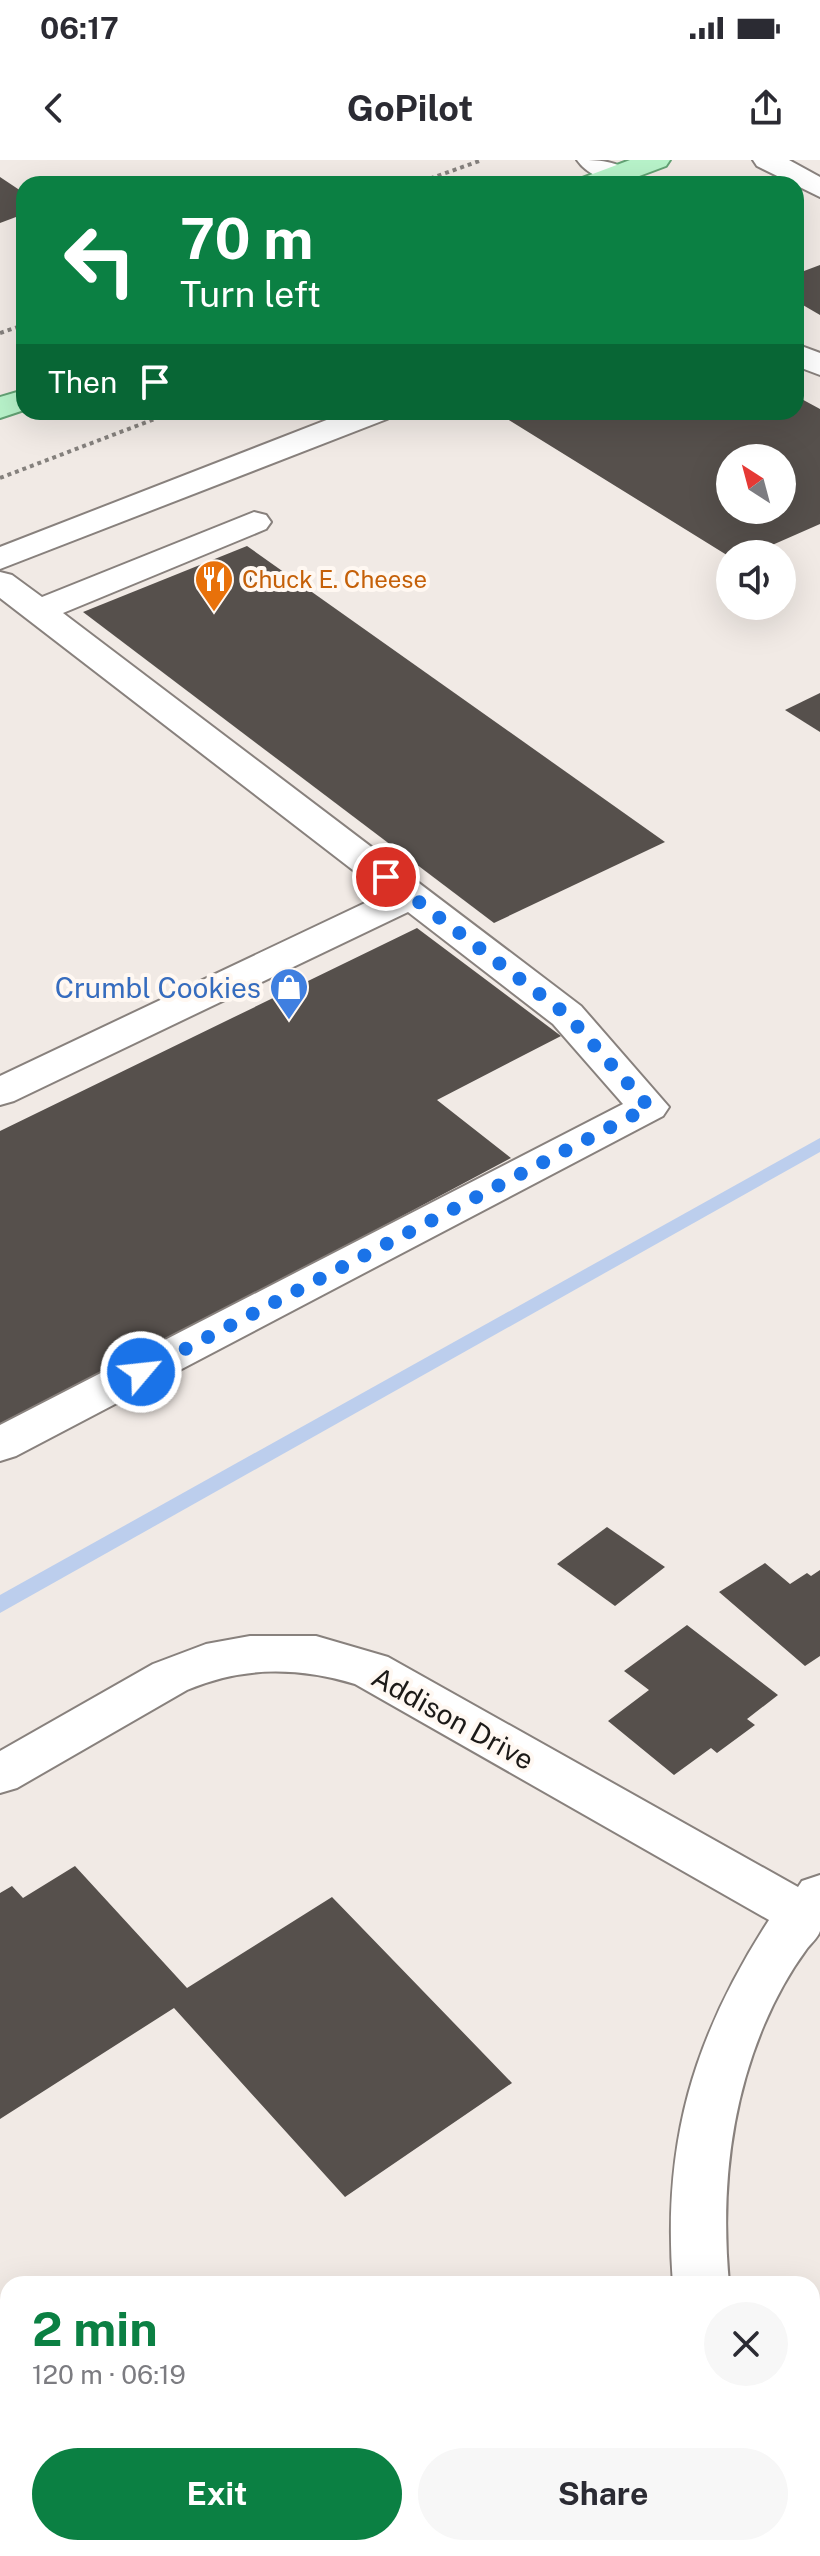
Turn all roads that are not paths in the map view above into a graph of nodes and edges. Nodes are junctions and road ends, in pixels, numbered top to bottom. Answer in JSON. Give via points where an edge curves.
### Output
{"nodes":[{"id":1,"x":656,"y":160,"type":"edge"},
{"id":2,"x":767,"y":160,"type":"edge"},
{"id":3,"x":613,"y":176,"type":"edge"},
{"id":4,"x":797,"y":176,"type":"edge"},
{"id":5,"x":356,"y":420,"type":"edge"},
{"id":6,"x":254,"y":522,"type":"dead end"},
{"id":7,"x":0,"y":559,"type":"edge"},
{"id":8,"x":0,"y":582,"type":"edge"},
{"id":9,"x":38,"y":611,"type":"junction"},
{"id":10,"x":411,"y":896,"type":"junction"},
{"id":11,"x":0,"y":1092,"type":"edge"},
{"id":12,"x":0,"y":1445,"type":"edge"},
{"id":13,"x":0,"y":1774,"type":"edge"},
{"id":14,"x":811,"y":1905,"type":"edge"},
{"id":15,"x":701,"y":2276,"type":"edge"}],
"edges":[{"from":1,"to":3,"type":"main road"},
{"from":2,"to":4,"type":"street"},
{"from":5,"to":7,"type":"street"},
{"from":6,"to":9,"type":"street"},
{"from":8,"to":9,"type":"street"},
{"from":9,"to":10,"type":"street"},
{"from":10,"to":11,"type":"street"},
{"from":10,"to":12,"type":"street","via":[[567,1015],[649,1107]]},
{"from":13,"to":14,"type":"street","name":"Addison Drive","via":[[170,1677],[206,1662],[250,1654],[316,1654],[371,1670]]},
{"from":14,"to":15,"type":"street","via":[[780,1944],[724,2058],[708,2121],[698,2202]]}]}
